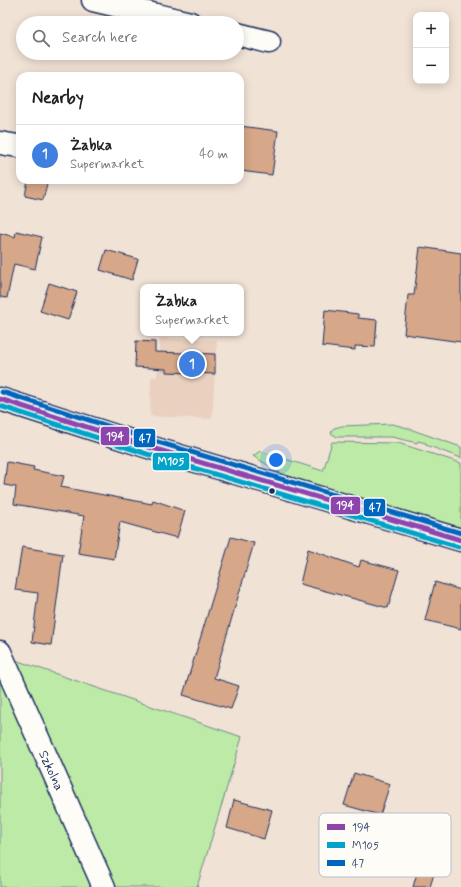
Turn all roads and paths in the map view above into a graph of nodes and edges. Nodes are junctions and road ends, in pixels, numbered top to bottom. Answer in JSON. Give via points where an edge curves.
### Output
{"nodes":[{"id":1,"x":93,"y":0,"type":"edge"},
{"id":2,"x":160,"y":16,"type":"edge"},
{"id":3,"x":244,"y":36,"type":"edge"},
{"id":4,"x":269,"y":42,"type":"dead end"},
{"id":5,"x":0,"y":399,"type":"edge"},
{"id":6,"x":461,"y":540,"type":"edge"},
{"id":7,"x":0,"y":652,"type":"edge"},
{"id":8,"x":104,"y":887,"type":"edge"}],
"edges":[{"from":1,"to":2,"type":"street"},
{"from":3,"to":4,"type":"street"},
{"from":5,"to":6,"type":"street","via":[[156,449]]},
{"from":7,"to":8,"type":"street","name":"Szkolna"}]}
